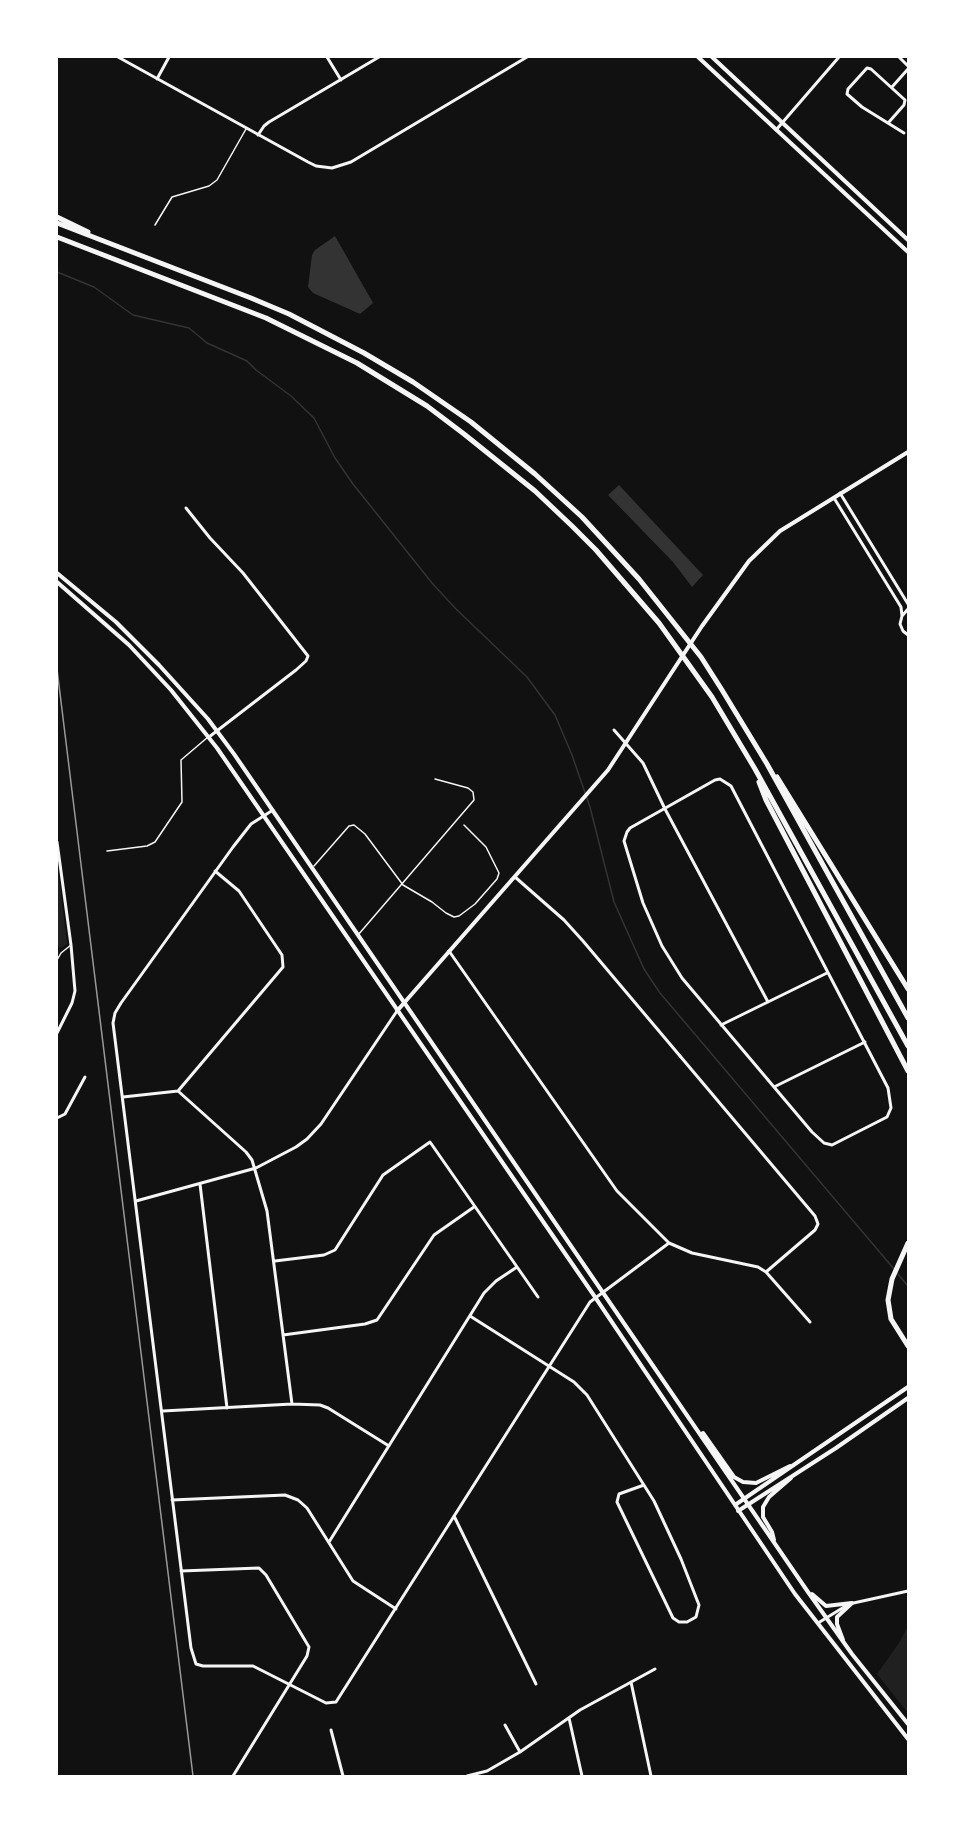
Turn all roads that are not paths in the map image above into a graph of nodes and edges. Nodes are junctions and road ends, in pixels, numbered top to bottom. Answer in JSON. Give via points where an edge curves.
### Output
{"nodes":[{"id":1,"x":118,"y":57,"type":"edge"},
{"id":2,"x":169,"y":57,"type":"edge"},
{"id":3,"x":327,"y":57,"type":"edge"},
{"id":4,"x":379,"y":57,"type":"edge"},
{"id":5,"x":527,"y":57,"type":"edge"},
{"id":6,"x":698,"y":57,"type":"edge"},
{"id":7,"x":712,"y":57,"type":"edge"},
{"id":8,"x":839,"y":57,"type":"edge"},
{"id":9,"x":899,"y":57,"type":"edge"},
{"id":10,"x":908,"y":67,"type":"edge"},
{"id":11,"x":157,"y":79,"type":"junction"},
{"id":12,"x":341,"y":80,"type":"junction"},
{"id":13,"x":891,"y":87,"type":"junction"},
{"id":14,"x":782,"y":122,"type":"junction"},
{"id":15,"x":889,"y":122,"type":"junction"},
{"id":16,"x":246,"y":129,"type":"junction"},
{"id":17,"x":776,"y":130,"type":"junction"},
{"id":18,"x":904,"y":133,"type":"dead end"},
{"id":19,"x":258,"y":136,"type":"junction"},
{"id":20,"x":57,"y":218,"type":"edge"},
{"id":21,"x":57,"y":223,"type":"edge"},
{"id":22,"x":155,"y":225,"type":"dead end"},
{"id":23,"x":58,"y":237,"type":"edge"},
{"id":24,"x":99,"y":239,"type":"junction"},
{"id":25,"x":908,"y":240,"type":"edge"},
{"id":26,"x":908,"y":252,"type":"edge"},
{"id":27,"x":908,"y":452,"type":"edge"},
{"id":28,"x":840,"y":494,"type":"junction"},
{"id":29,"x":834,"y":498,"type":"junction"},
{"id":30,"x":186,"y":507,"type":"dead end"},
{"id":31,"x":57,"y":573,"type":"edge"},
{"id":32,"x":57,"y":582,"type":"edge"},
{"id":33,"x":908,"y":604,"type":"edge"},
{"id":34,"x":908,"y":609,"type":"edge"},
{"id":35,"x":902,"y":616,"type":"junction"},
{"id":36,"x":908,"y":635,"type":"edge"},
{"id":37,"x":217,"y":730,"type":"junction"},
{"id":38,"x":614,"y":730,"type":"dead end"},
{"id":39,"x":208,"y":737,"type":"junction"},
{"id":40,"x":627,"y":743,"type":"junction"},
{"id":41,"x":766,"y":764,"type":"junction"},
{"id":42,"x":755,"y":769,"type":"junction"},
{"id":43,"x":435,"y":779,"type":"dead end"},
{"id":44,"x":665,"y":809,"type":"junction"},
{"id":45,"x":273,"y":810,"type":"junction"},
{"id":46,"x":264,"y":814,"type":"junction"},
{"id":47,"x":464,"y":825,"type":"dead end"},
{"id":48,"x":57,"y":842,"type":"edge"},
{"id":49,"x":107,"y":851,"type":"dead end"},
{"id":50,"x":58,"y":860,"type":"edge"},
{"id":51,"x":312,"y":868,"type":"junction"},
{"id":52,"x":215,"y":871,"type":"junction"},
{"id":53,"x":514,"y":875,"type":"junction"},
{"id":54,"x":403,"y":885,"type":"junction"},
{"id":55,"x":358,"y":936,"type":"junction"},
{"id":56,"x":71,"y":945,"type":"junction"},
{"id":57,"x":449,"y":951,"type":"junction"},
{"id":58,"x":57,"y":960,"type":"edge"},
{"id":59,"x":827,"y":973,"type":"junction"},
{"id":60,"x":908,"y":989,"type":"edge"},
{"id":61,"x":768,"y":1002,"type":"junction"},
{"id":62,"x":404,"y":1003,"type":"junction"},
{"id":63,"x":397,"y":1011,"type":"junction"},
{"id":64,"x":908,"y":1018,"type":"edge"},
{"id":65,"x":721,"y":1025,"type":"junction"},
{"id":66,"x":57,"y":1033,"type":"edge"},
{"id":67,"x":865,"y":1042,"type":"junction"},
{"id":68,"x":908,"y":1046,"type":"edge"},
{"id":69,"x":908,"y":1071,"type":"edge"},
{"id":70,"x":85,"y":1077,"type":"dead end"},
{"id":71,"x":774,"y":1087,"type":"junction"},
{"id":72,"x":178,"y":1091,"type":"junction"},
{"id":73,"x":123,"y":1097,"type":"junction"},
{"id":74,"x":57,"y":1118,"type":"edge"},
{"id":75,"x":256,"y":1168,"type":"junction"},
{"id":76,"x":200,"y":1184,"type":"junction"},
{"id":77,"x":136,"y":1201,"type":"junction"},
{"id":78,"x":475,"y":1206,"type":"junction"},
{"id":79,"x":669,"y":1243,"type":"junction"},
{"id":80,"x":907,"y":1246,"type":"edge"},
{"id":81,"x":274,"y":1261,"type":"junction"},
{"id":82,"x":517,"y":1267,"type":"junction"},
{"id":83,"x":766,"y":1272,"type":"junction"},
{"id":84,"x":603,"y":1291,"type":"junction"},
{"id":85,"x":538,"y":1297,"type":"dead end"},
{"id":86,"x":595,"y":1297,"type":"junction"},
{"id":87,"x":470,"y":1316,"type":"junction"},
{"id":88,"x":810,"y":1322,"type":"dead end"},
{"id":89,"x":283,"y":1335,"type":"junction"},
{"id":90,"x":908,"y":1346,"type":"edge"},
{"id":91,"x":549,"y":1366,"type":"junction"},
{"id":92,"x":908,"y":1387,"type":"edge"},
{"id":93,"x":908,"y":1398,"type":"edge"},
{"id":94,"x":292,"y":1404,"type":"junction"},
{"id":95,"x":227,"y":1408,"type":"junction"},
{"id":96,"x":163,"y":1411,"type":"junction"},
{"id":97,"x":693,"y":1423,"type":"junction"},
{"id":98,"x":389,"y":1446,"type":"junction"},
{"id":99,"x":796,"y":1463,"type":"junction"},
{"id":100,"x":801,"y":1470,"type":"junction"},
{"id":101,"x":644,"y":1485,"type":"junction"},
{"id":102,"x":744,"y":1499,"type":"junction"},
{"id":103,"x":172,"y":1500,"type":"junction"},
{"id":104,"x":748,"y":1504,"type":"junction"},
{"id":105,"x":735,"y":1505,"type":"junction"},
{"id":106,"x":738,"y":1510,"type":"junction"},
{"id":107,"x":453,"y":1516,"type":"junction"},
{"id":108,"x":329,"y":1542,"type":"junction"},
{"id":109,"x":774,"y":1542,"type":"junction"},
{"id":110,"x":181,"y":1571,"type":"junction"},
{"id":111,"x":908,"y":1591,"type":"edge"},
{"id":112,"x":808,"y":1592,"type":"junction"},
{"id":113,"x":853,"y":1602,"type":"junction"},
{"id":114,"x":396,"y":1609,"type":"junction"},
{"id":115,"x":826,"y":1617,"type":"junction"},
{"id":116,"x":817,"y":1624,"type":"junction"},
{"id":117,"x":843,"y":1641,"type":"junction"},
{"id":118,"x":655,"y":1669,"type":"dead end"},
{"id":119,"x":630,"y":1682,"type":"junction"},
{"id":120,"x":290,"y":1684,"type":"junction"},
{"id":121,"x":536,"y":1684,"type":"dead end"},
{"id":122,"x":569,"y":1718,"type":"junction"},
{"id":123,"x":908,"y":1724,"type":"edge"},
{"id":124,"x":505,"y":1725,"type":"dead end"},
{"id":125,"x":331,"y":1730,"type":"dead end"},
{"id":126,"x":908,"y":1739,"type":"edge"},
{"id":127,"x":520,"y":1752,"type":"junction"},
{"id":128,"x":487,"y":1771,"type":"junction"},
{"id":129,"x":233,"y":1776,"type":"edge"},
{"id":130,"x":344,"y":1776,"type":"edge"},
{"id":131,"x":467,"y":1776,"type":"edge"},
{"id":132,"x":488,"y":1776,"type":"edge"},
{"id":133,"x":582,"y":1776,"type":"edge"},
{"id":134,"x":651,"y":1776,"type":"edge"}],
"edges":[{"from":1,"to":11,"type":"street"},
{"from":2,"to":11,"type":"street"},
{"from":3,"to":12,"type":"street"},
{"from":4,"to":12,"type":"street"},
{"from":5,"to":19,"type":"street","via":[[340,166],[316,166]]},
{"from":6,"to":17,"type":"main road"},
{"from":7,"to":14,"type":"main road"},
{"from":8,"to":14,"type":"street"},
{"from":9,"to":10,"type":"street"},
{"from":10,"to":13,"type":"street"},
{"from":11,"to":16,"type":"street"},
{"from":12,"to":19,"type":"street","via":[[264,126]]},
{"from":13,"to":15,"type":"street","via":[[906,102]]},
{"from":13,"to":15,"type":"street","via":[[868,68],[847,92]]},
{"from":14,"to":17,"type":"street"},
{"from":14,"to":25,"type":"main road"},
{"from":15,"to":18,"type":"street"},
{"from":16,"to":19,"type":"street"},
{"from":16,"to":22,"type":"lane","via":[[216,180],[172,197]]},
{"from":17,"to":26,"type":"main road"},
{"from":20,"to":24,"type":"highway"},
{"from":21,"to":24,"type":"highway"},
{"from":23,"to":42,"type":"highway","via":[[295,331],[390,383],[464,434],[535,491],[632,589],[690,665]]},
{"from":24,"to":41,"type":"highway","via":[[261,302],[336,338],[413,382],[505,448],[582,517],[639,579],[700,657]]},
{"from":27,"to":28,"type":"main road"},
{"from":28,"to":29,"type":"main road"},
{"from":28,"to":33,"type":"street"},
{"from":29,"to":35,"type":"street","via":[[901,607]]},
{"from":29,"to":40,"type":"main road","via":[[780,531],[735,579]]},
{"from":30,"to":37,"type":"street","via":[[308,656],[296,670]]},
{"from":31,"to":37,"type":"main road","via":[[116,622]]},
{"from":32,"to":39,"type":"main road","via":[[136,653]]},
{"from":34,"to":35,"type":"street"},
{"from":35,"to":36,"type":"street","via":[[902,628]]},
{"from":37,"to":39,"type":"street"},
{"from":37,"to":45,"type":"main road"},
{"from":38,"to":40,"type":"street"},
{"from":39,"to":46,"type":"main road"},
{"from":39,"to":49,"type":"lane","via":[[181,760],[182,802],[155,842]]},
{"from":40,"to":44,"type":"street","via":[[643,763]]},
{"from":40,"to":53,"type":"main road","via":[[577,808]]},
{"from":41,"to":60,"type":"highway","via":[[797,806]]},
{"from":41,"to":64,"type":"highway"},
{"from":42,"to":68,"type":"highway"},
{"from":42,"to":69,"type":"highway","via":[[766,800]]},
{"from":43,"to":54,"type":"lane","via":[[468,788],[474,799]]},
{"from":44,"to":59,"type":"street","via":[[715,780],[728,783]]},
{"from":44,"to":61,"type":"street"},
{"from":44,"to":65,"type":"street","via":[[630,828],[625,836],[627,850],[646,912],[662,946],[682,978]]},
{"from":45,"to":46,"type":"street"},
{"from":45,"to":51,"type":"main road"},
{"from":46,"to":52,"type":"street","via":[[247,829]]},
{"from":46,"to":63,"type":"main road"},
{"from":47,"to":54,"type":"lane","via":[[486,847],[499,873],[475,904],[459,916],[450,916]]},
{"from":48,"to":50,"type":"street"},
{"from":50,"to":56,"type":"street"},
{"from":51,"to":54,"type":"lane","via":[[354,825]]},
{"from":51,"to":55,"type":"main road"},
{"from":52,"to":72,"type":"street","via":[[242,896],[282,955],[283,968]]},
{"from":52,"to":73,"type":"street","via":[[115,1013]]},
{"from":53,"to":57,"type":"main road"},
{"from":53,"to":83,"type":"street","via":[[583,941],[817,1218],[815,1230]]},
{"from":54,"to":55,"type":"lane"},
{"from":55,"to":62,"type":"main road"},
{"from":56,"to":58,"type":"lane"},
{"from":56,"to":66,"type":"street","via":[[74,998]]},
{"from":57,"to":62,"type":"main road"},
{"from":57,"to":79,"type":"street","via":[[612,1186]]},
{"from":59,"to":61,"type":"street"},
{"from":59,"to":67,"type":"street"},
{"from":61,"to":65,"type":"street"},
{"from":62,"to":63,"type":"main road"},
{"from":62,"to":84,"type":"main road"},
{"from":63,"to":75,"type":"street","via":[[315,1131],[296,1147]]},
{"from":63,"to":86,"type":"main road"},
{"from":65,"to":71,"type":"street"},
{"from":67,"to":71,"type":"street"},
{"from":67,"to":71,"type":"street","via":[[885,1079],[891,1102],[890,1113],[882,1121],[828,1145],[819,1140]]},
{"from":70,"to":74,"type":"street","via":[[65,1114]]},
{"from":72,"to":73,"type":"street"},
{"from":72,"to":75,"type":"street","via":[[248,1154]]},
{"from":73,"to":77,"type":"street"},
{"from":75,"to":76,"type":"street"},
{"from":75,"to":81,"type":"street"},
{"from":76,"to":77,"type":"street"},
{"from":76,"to":95,"type":"street"},
{"from":77,"to":96,"type":"street"},
{"from":78,"to":81,"type":"street","via":[[430,1142],[383,1175],[335,1250]]},
{"from":78,"to":82,"type":"street"},
{"from":78,"to":89,"type":"street","via":[[434,1235],[377,1320]]},
{"from":79,"to":83,"type":"street"},
{"from":79,"to":84,"type":"street"},
{"from":80,"to":90,"type":"highway","via":[[892,1279],[888,1307]]},
{"from":81,"to":89,"type":"street"},
{"from":82,"to":85,"type":"street"},
{"from":82,"to":87,"type":"street","via":[[489,1288]]},
{"from":83,"to":88,"type":"street"},
{"from":84,"to":86,"type":"street"},
{"from":84,"to":97,"type":"main road"},
{"from":86,"to":91,"type":"street"},
{"from":86,"to":105,"type":"main road"},
{"from":87,"to":91,"type":"street"},
{"from":87,"to":98,"type":"street"},
{"from":89,"to":94,"type":"street"},
{"from":91,"to":101,"type":"street","via":[[587,1395]]},
{"from":91,"to":107,"type":"street"},
{"from":92,"to":99,"type":"main road"},
{"from":93,"to":100,"type":"main road"},
{"from":94,"to":95,"type":"street"},
{"from":94,"to":98,"type":"street","via":[[328,1408]]},
{"from":95,"to":96,"type":"street"},
{"from":96,"to":103,"type":"street"},
{"from":97,"to":99,"type":"main road","via":[[742,1482],[756,1483]]},
{"from":97,"to":102,"type":"main road"},
{"from":98,"to":108,"type":"street"},
{"from":99,"to":102,"type":"main road"},
{"from":100,"to":104,"type":"main road"},
{"from":100,"to":109,"type":"main road","via":[[763,1507]]},
{"from":101,"to":101,"type":"street","via":[[699,1605],[698,1613],[687,1622],[673,1618],[617,1502],[619,1494]]},
{"from":102,"to":104,"type":"main road"},
{"from":102,"to":105,"type":"main road"},
{"from":103,"to":108,"type":"street","via":[[294,1498],[307,1508]]},
{"from":103,"to":110,"type":"street"},
{"from":104,"to":106,"type":"main road"},
{"from":104,"to":109,"type":"main road"},
{"from":105,"to":106,"type":"main road"},
{"from":106,"to":116,"type":"main road"},
{"from":107,"to":114,"type":"street"},
{"from":107,"to":121,"type":"street"},
{"from":108,"to":114,"type":"street","via":[[353,1581]]},
{"from":109,"to":112,"type":"main road"},
{"from":110,"to":120,"type":"street","via":[[196,1664],[253,1666]]},
{"from":110,"to":120,"type":"street","via":[[257,1567],[265,1573],[309,1647]]},
{"from":111,"to":113,"type":"street"},
{"from":112,"to":113,"type":"main road","via":[[826,1606]]},
{"from":112,"to":115,"type":"main road"},
{"from":113,"to":115,"type":"street"},
{"from":113,"to":117,"type":"main road","via":[[837,1617]]},
{"from":114,"to":120,"type":"street","via":[[336,1702],[326,1703]]},
{"from":115,"to":116,"type":"street"},
{"from":115,"to":117,"type":"main road"},
{"from":116,"to":126,"type":"main road"},
{"from":117,"to":123,"type":"main road"},
{"from":118,"to":119,"type":"street"},
{"from":119,"to":122,"type":"street"},
{"from":119,"to":134,"type":"street"},
{"from":120,"to":129,"type":"street"},
{"from":122,"to":127,"type":"street"},
{"from":122,"to":133,"type":"street"},
{"from":124,"to":127,"type":"street"},
{"from":125,"to":130,"type":"street"},
{"from":127,"to":128,"type":"street"},
{"from":128,"to":131,"type":"street"},
{"from":128,"to":132,"type":"street"}]}
